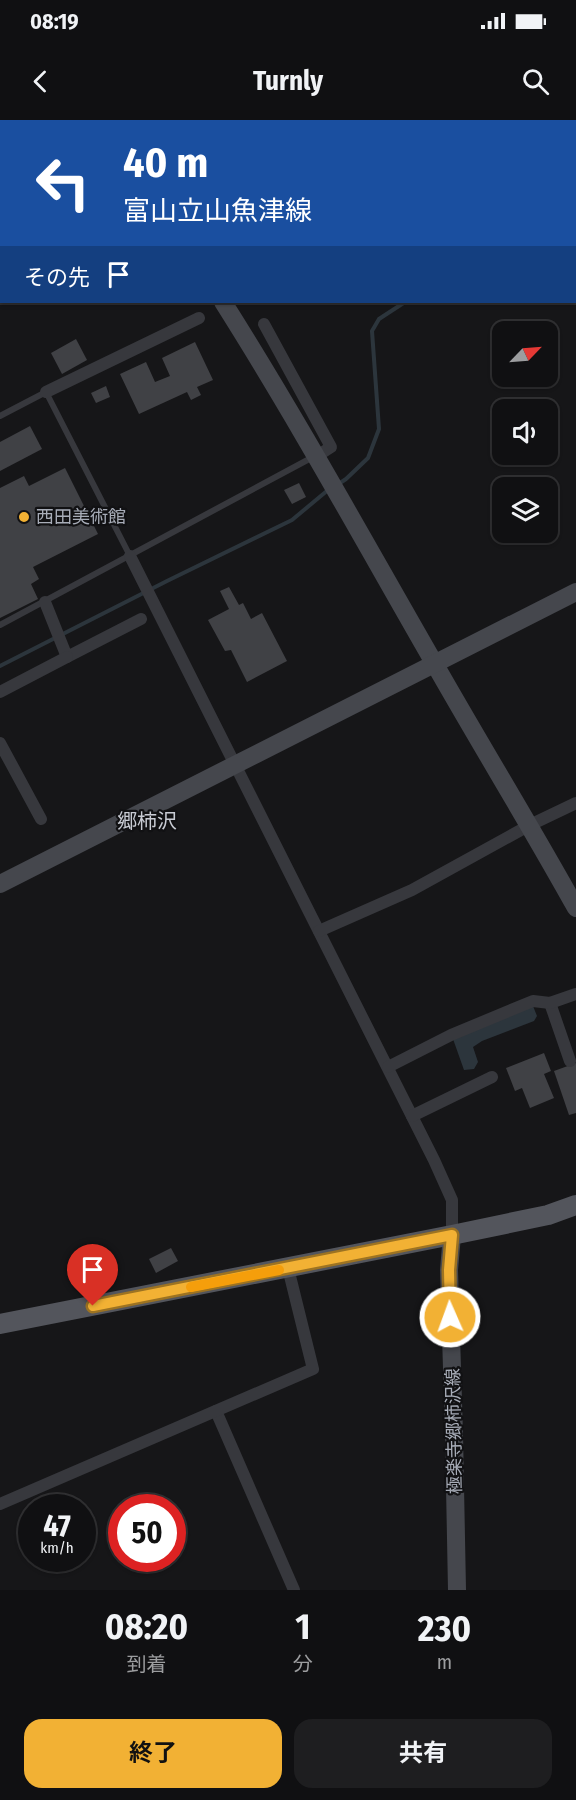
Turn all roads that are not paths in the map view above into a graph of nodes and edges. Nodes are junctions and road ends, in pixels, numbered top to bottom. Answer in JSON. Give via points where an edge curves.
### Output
{"nodes":[{"id":1,"x":224,"y":303,"type":"edge"},
{"id":2,"x":199,"y":318,"type":"dead end"},
{"id":3,"x":264,"y":324,"type":"dead end"},
{"id":4,"x":46,"y":392,"type":"junction"},
{"id":5,"x":0,"y":416,"type":"edge"},
{"id":6,"x":317,"y":456,"type":"junction"},
{"id":7,"x":130,"y":556,"type":"junction"},
{"id":8,"x":576,"y":592,"type":"edge"},
{"id":9,"x":45,"y":602,"type":"junction"},
{"id":10,"x":141,"y":619,"type":"dead end"},
{"id":11,"x":0,"y":625,"type":"edge"},
{"id":12,"x":68,"y":657,"type":"junction"},
{"id":13,"x":435,"y":664,"type":"junction"},
{"id":14,"x":0,"y":692,"type":"edge"},
{"id":15,"x":0,"y":743,"type":"edge"},
{"id":16,"x":235,"y":764,"type":"junction"},
{"id":17,"x":576,"y":802,"type":"edge"},
{"id":18,"x":41,"y":819,"type":"dead end"},
{"id":19,"x":530,"y":825,"type":"junction"},
{"id":20,"x":0,"y":884,"type":"edge"},
{"id":21,"x":576,"y":908,"type":"edge"},
{"id":22,"x":319,"y":931,"type":"junction"},
{"id":23,"x":576,"y":994,"type":"edge"},
{"id":24,"x":550,"y":1004,"type":"junction"},
{"id":25,"x":570,"y":1060,"type":"dead end"},
{"id":26,"x":388,"y":1067,"type":"junction"},
{"id":27,"x":492,"y":1077,"type":"dead end"},
{"id":28,"x":412,"y":1116,"type":"junction"},
{"id":29,"x":576,"y":1205,"type":"edge"},
{"id":30,"x":452,"y":1235,"type":"junction"},
{"id":31,"x":288,"y":1268,"type":"junction"},
{"id":32,"x":0,"y":1324,"type":"edge"},
{"id":33,"x":216,"y":1411,"type":"junction"},
{"id":34,"x":0,"y":1504,"type":"edge"},
{"id":35,"x":294,"y":1590,"type":"edge"},
{"id":36,"x":457,"y":1590,"type":"edge"}],
"edges":[{"from":1,"to":6,"type":"street"},
{"from":2,"to":4,"type":"street"},
{"from":3,"to":6,"type":"street","via":[[331,447]]},
{"from":4,"to":5,"type":"lane"},
{"from":4,"to":7,"type":"lane"},
{"from":6,"to":7,"type":"lane"},
{"from":6,"to":13,"type":"street"},
{"from":7,"to":9,"type":"lane"},
{"from":7,"to":16,"type":"street"},
{"from":8,"to":13,"type":"street"},
{"from":9,"to":11,"type":"lane"},
{"from":9,"to":12,"type":"street"},
{"from":10,"to":12,"type":"street"},
{"from":12,"to":14,"type":"street"},
{"from":13,"to":16,"type":"street"},
{"from":13,"to":19,"type":"street"},
{"from":15,"to":18,"type":"street"},
{"from":16,"to":20,"type":"street"},
{"from":16,"to":22,"type":"street"},
{"from":17,"to":19,"type":"street"},
{"from":19,"to":21,"type":"street"},
{"from":19,"to":22,"type":"street","via":[[412,890]]},
{"from":22,"to":26,"type":"street"},
{"from":23,"to":24,"type":"street"},
{"from":24,"to":25,"type":"street"},
{"from":24,"to":26,"type":"street","via":[[533,1001],[451,1035]]},
{"from":26,"to":28,"type":"street"},
{"from":27,"to":28,"type":"street"},
{"from":28,"to":30,"type":"street","via":[[452,1200]]},
{"from":29,"to":30,"type":"main road","via":[[548,1215]]},
{"from":30,"to":31,"type":"main road"},
{"from":30,"to":36,"type":"street","name":"極楽寺郷柿沢線","via":[[449,1270]]},
{"from":31,"to":32,"type":"main road"},
{"from":31,"to":33,"type":"street","via":[[313,1369]]},
{"from":33,"to":34,"type":"street"},
{"from":33,"to":35,"type":"street"}]}
